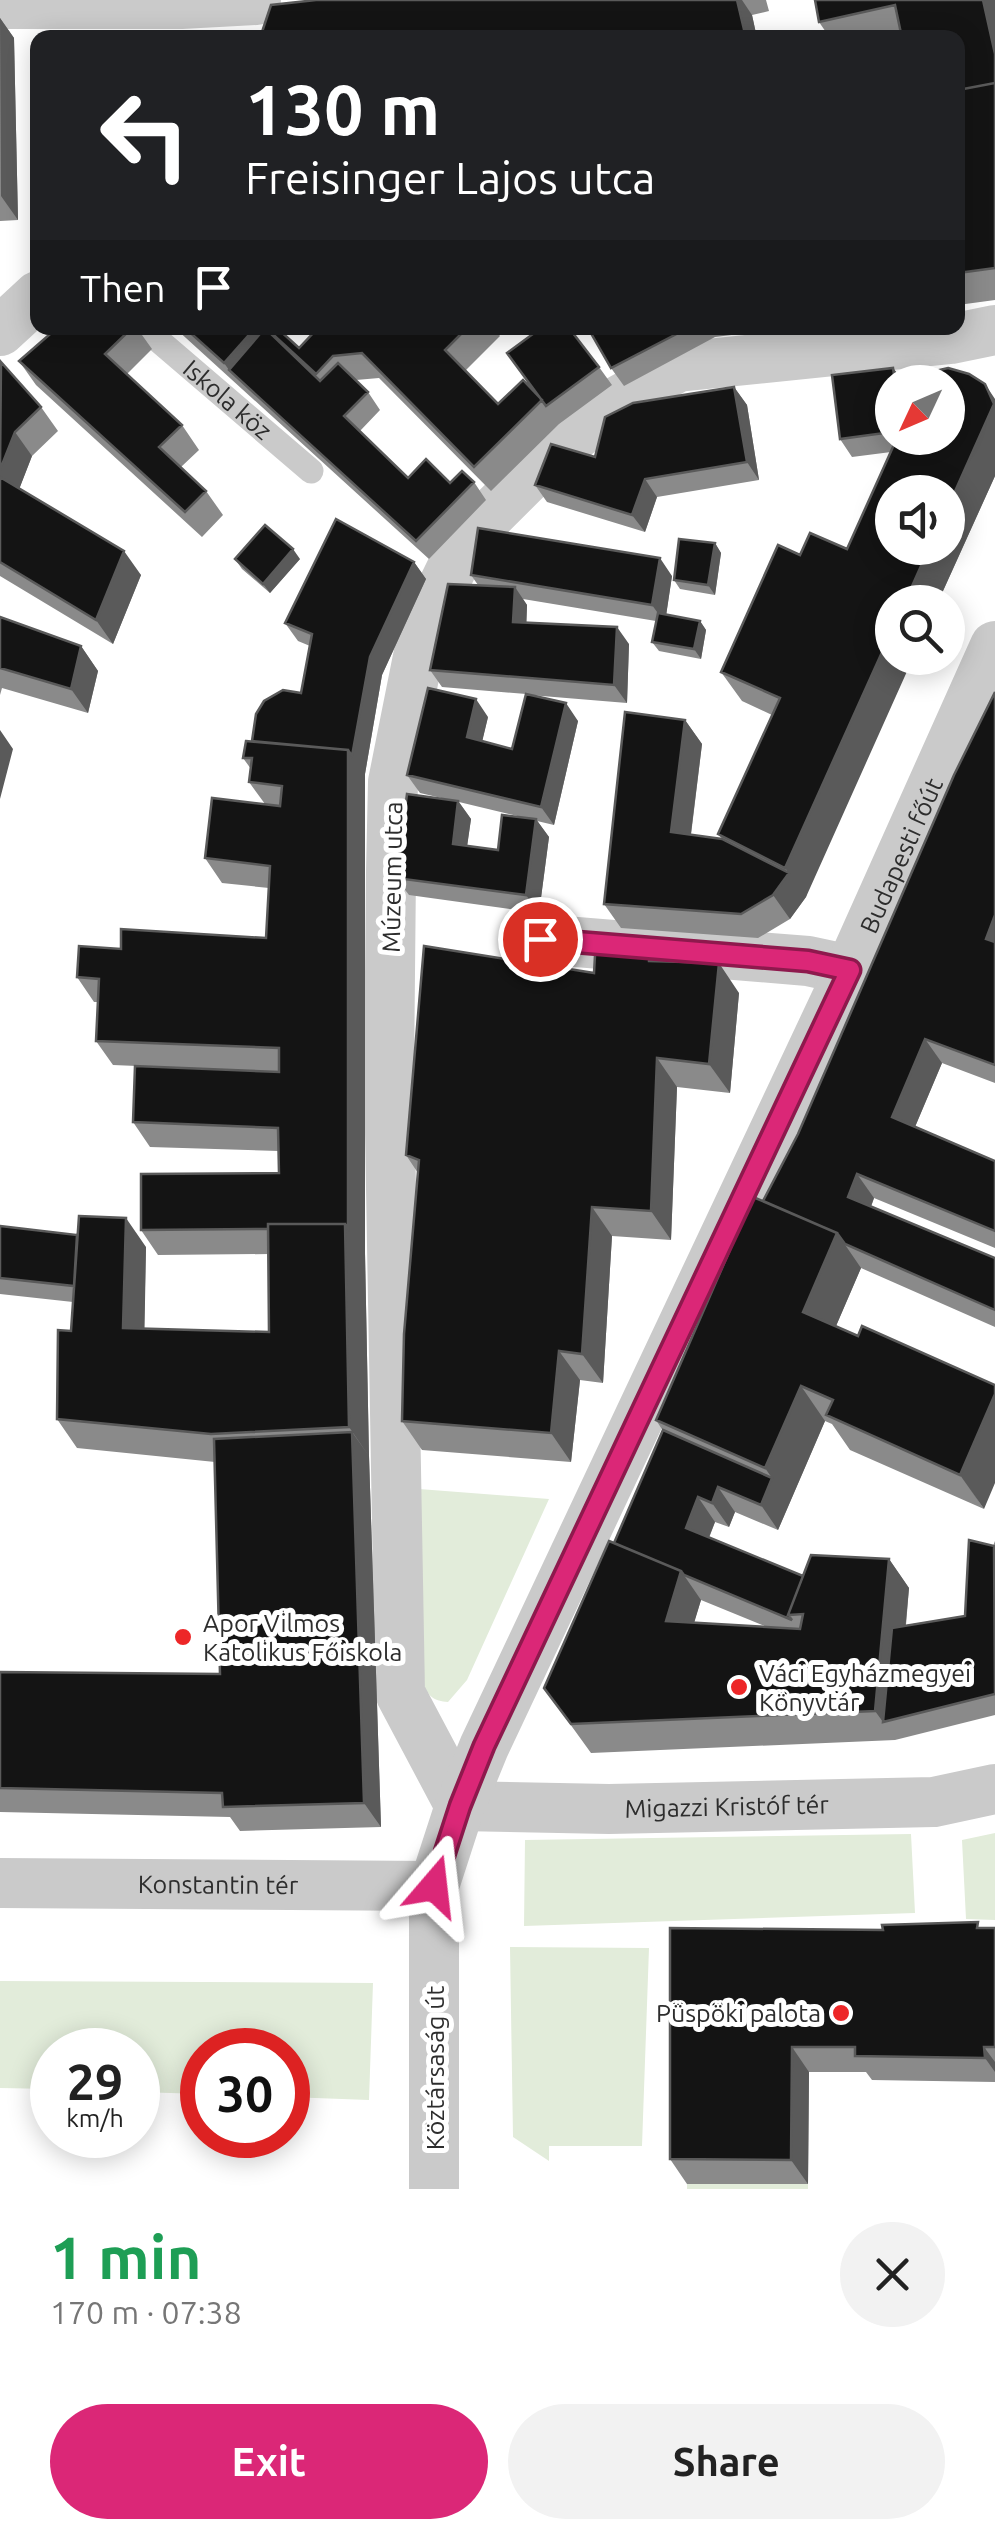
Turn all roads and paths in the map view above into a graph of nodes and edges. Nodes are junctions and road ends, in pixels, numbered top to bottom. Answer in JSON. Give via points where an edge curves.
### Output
{"nodes":[{"id":1,"x":256,"y":0,"type":"edge"},
{"id":2,"x":0,"y":4,"type":"edge"},
{"id":3,"x":181,"y":21,"type":"edge"},
{"id":4,"x":30,"y":303,"type":"edge"},
{"id":5,"x":995,"y":330,"type":"edge"},
{"id":6,"x":0,"y":331,"type":"edge"},
{"id":7,"x":152,"y":335,"type":"edge"},
{"id":8,"x":311,"y":471,"type":"edge"},
{"id":9,"x":995,"y":646,"type":"edge"},
{"id":10,"x":540,"y":939,"type":"dead end"},
{"id":11,"x":850,"y":970,"type":"junction"},
{"id":12,"x":995,"y":1790,"type":"edge"},
{"id":13,"x":460,"y":1806,"type":"junction"},
{"id":14,"x":0,"y":1883,"type":"edge"},
{"id":15,"x":434,"y":1886,"type":"junction"},
{"id":16,"x":434,"y":2189,"type":"edge"}],
"edges":[{"from":1,"to":3,"type":"street"},
{"from":2,"to":3,"type":"street"},
{"from":4,"to":6,"type":"street"},
{"from":5,"to":13,"type":"street","name":"Múzeum utca","via":[[678,368],[647,384],[542,463],[466,539],[421,642],[394,782],[391,870],[400,1693]]},
{"from":7,"to":8,"type":"lane","name":"Iskola köz"},
{"from":9,"to":11,"type":"street","name":"Budapesti főút"},
{"from":10,"to":11,"type":"street"},
{"from":11,"to":13,"type":"street","name":"Budapesti főút"},
{"from":12,"to":13,"type":"street","name":"Migazzi Kristóf tér","via":[[918,1802]]},
{"from":13,"to":15,"type":"street","name":"Budapesti főút"},
{"from":14,"to":15,"type":"street","name":"Konstantin tér"},
{"from":15,"to":16,"type":"street","name":"Köztársaság út"}]}
